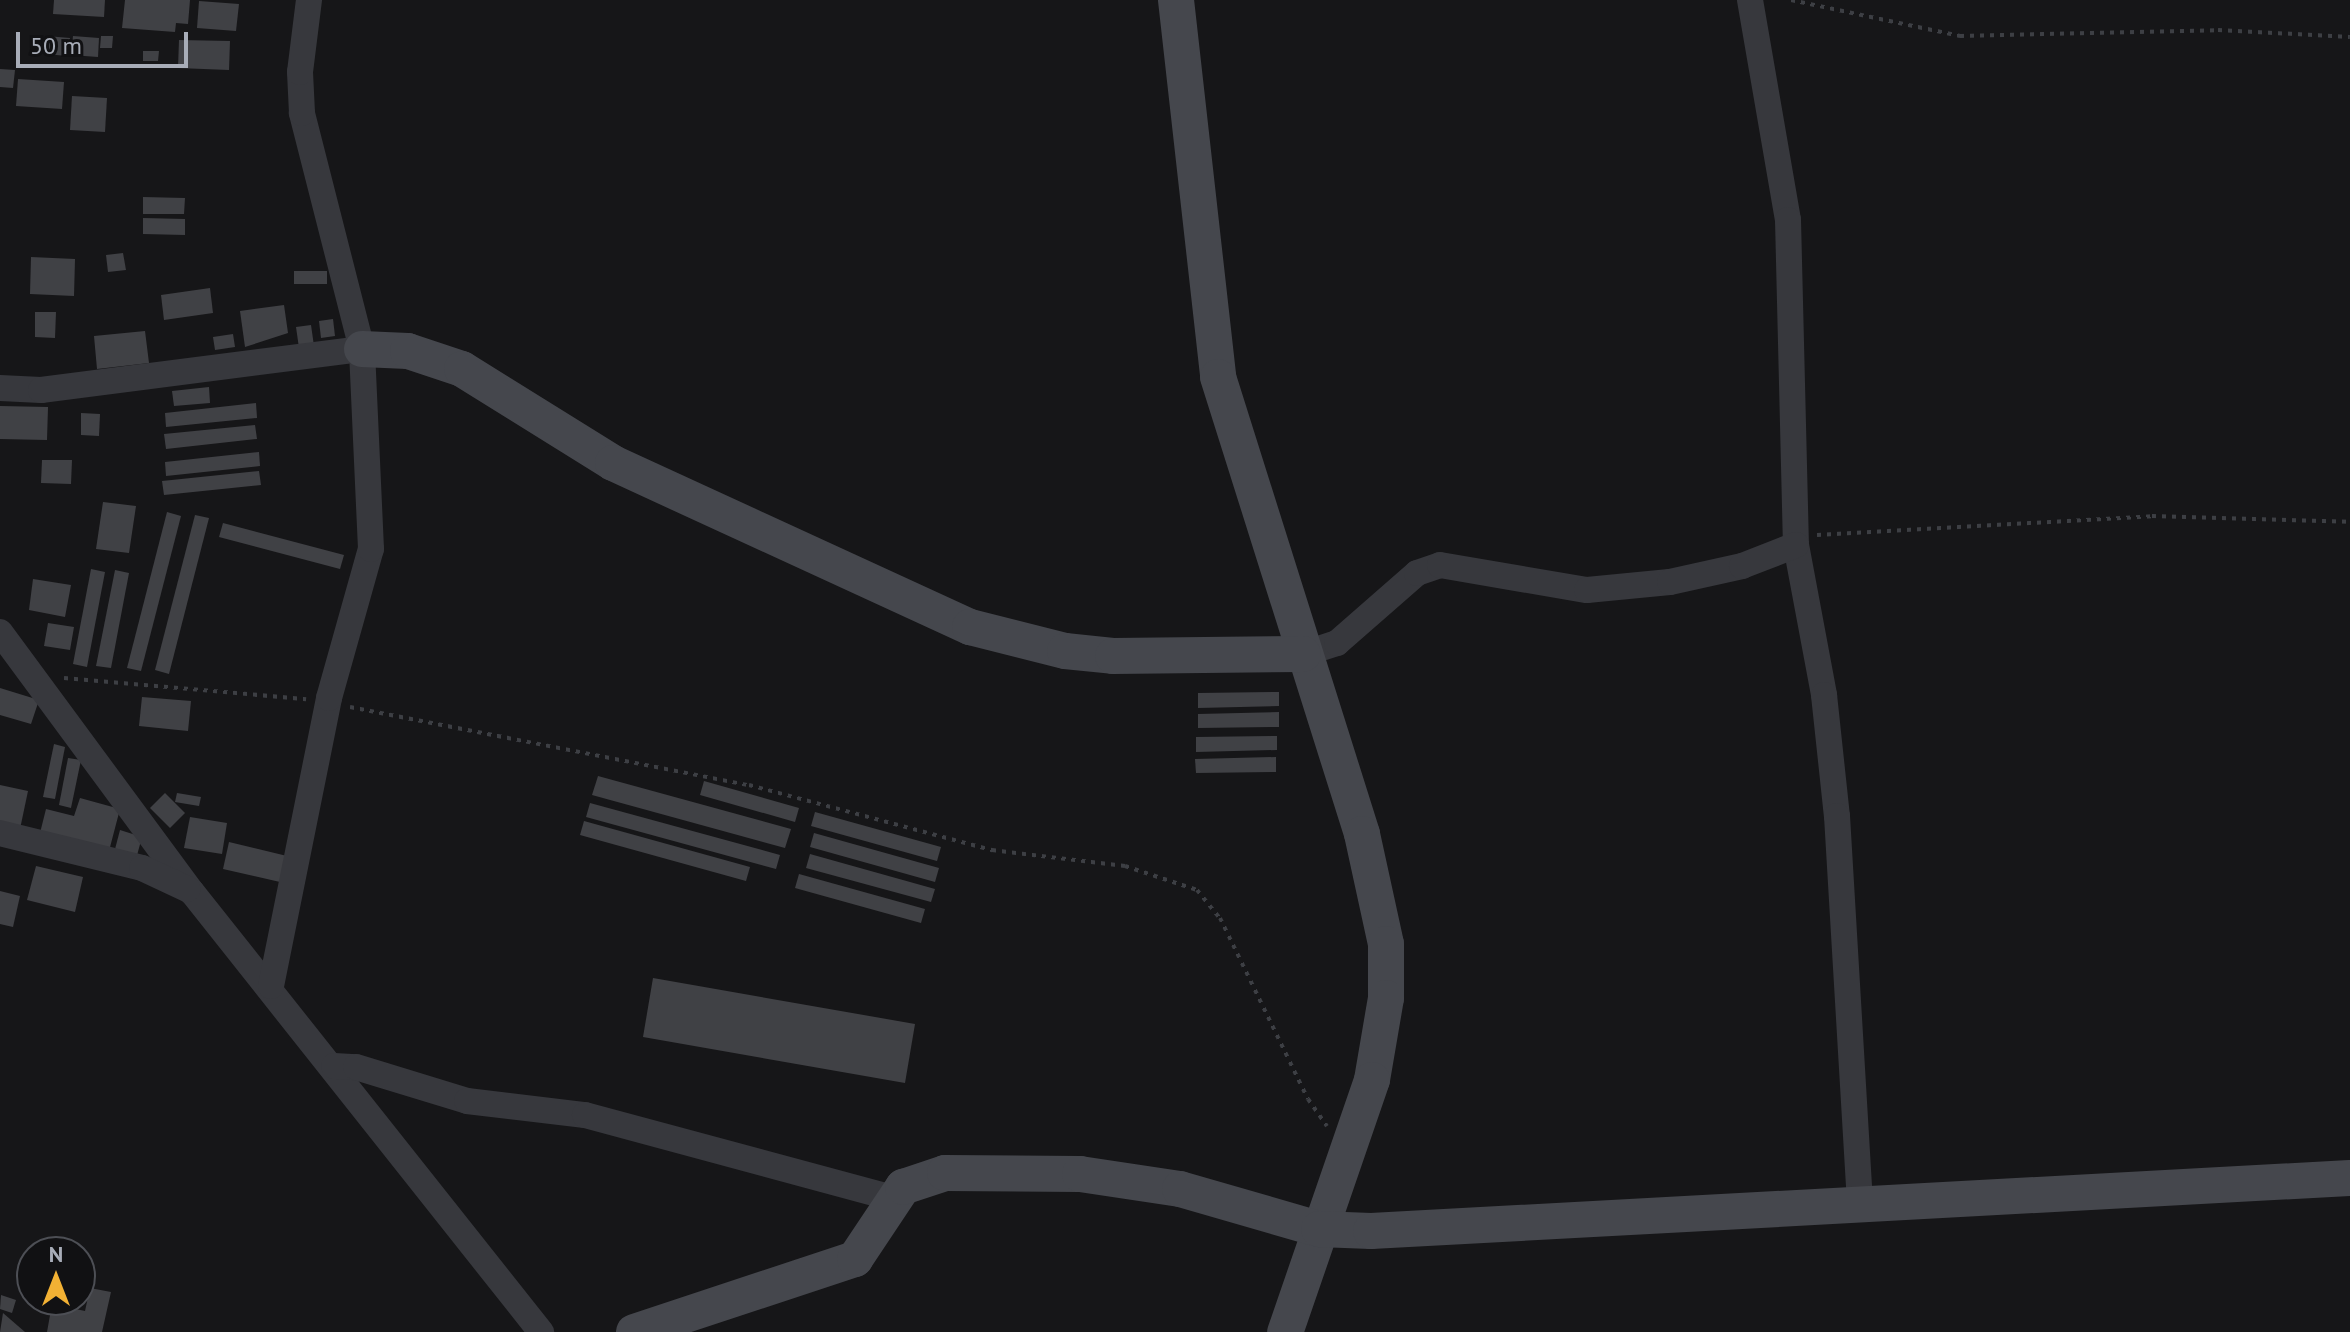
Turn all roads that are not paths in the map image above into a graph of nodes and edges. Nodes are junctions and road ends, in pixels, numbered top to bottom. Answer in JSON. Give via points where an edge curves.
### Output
{"nodes":[{"id":1,"x":1176,"y":0,"type":"edge"},
{"id":2,"x":1750,"y":0,"type":"edge"},
{"id":3,"x":301,"y":2,"type":"edge"},
{"id":4,"x":362,"y":349,"type":"junction"},
{"id":5,"x":0,"y":388,"type":"edge"},
{"id":6,"x":1797,"y":540,"type":"junction"},
{"id":7,"x":0,"y":632,"type":"edge"},
{"id":8,"x":1303,"y":654,"type":"junction"},
{"id":9,"x":0,"y":833,"type":"edge"},
{"id":10,"x":192,"y":892,"type":"junction"},
{"id":11,"x":271,"y":986,"type":"junction"},
{"id":12,"x":334,"y":1066,"type":"junction"},
{"id":13,"x":2350,"y":1178,"type":"edge"},
{"id":14,"x":893,"y":1198,"type":"junction"},
{"id":15,"x":1860,"y":1200,"type":"junction"},
{"id":16,"x":1319,"y":1229,"type":"junction"},
{"id":17,"x":541,"y":1332,"type":"edge"},
{"id":18,"x":634,"y":1332,"type":"edge"},
{"id":19,"x":1285,"y":1332,"type":"edge"}],
"edges":[{"from":1,"to":8,"type":"street","via":[[1218,377]]},
{"from":2,"to":6,"type":"street","via":[[1788,220]]},
{"from":3,"to":4,"type":"street","via":[[302,113]]},
{"from":4,"to":5,"type":"street","via":[[41,390]]},
{"from":4,"to":8,"type":"street","via":[[408,351],[462,369],[613,463],[970,627],[1065,651],[1113,656]]},
{"from":4,"to":11,"type":"street","via":[[371,549],[328,701]]},
{"from":6,"to":8,"type":"street","via":[[1742,566],[1670,582],[1587,590],[1440,565],[1417,573],[1337,643]]},
{"from":6,"to":15,"type":"street","via":[[1824,695],[1837,816]]},
{"from":7,"to":10,"type":"street"},
{"from":8,"to":16,"type":"street","via":[[1362,834],[1386,944],[1379,1052]]},
{"from":9,"to":10,"type":"street","via":[[142,868]]},
{"from":10,"to":11,"type":"street"},
{"from":11,"to":12,"type":"street"},
{"from":12,"to":14,"type":"street","via":[[356,1067],[467,1101],[585,1115]]},
{"from":12,"to":17,"type":"street"},
{"from":13,"to":15,"type":"street"},
{"from":14,"to":16,"type":"street","via":[[924,1175],[1038,1170],[1180,1189]]},
{"from":14,"to":18,"type":"street","via":[[855,1259]]},
{"from":15,"to":16,"type":"street"},
{"from":16,"to":19,"type":"street"}]}
